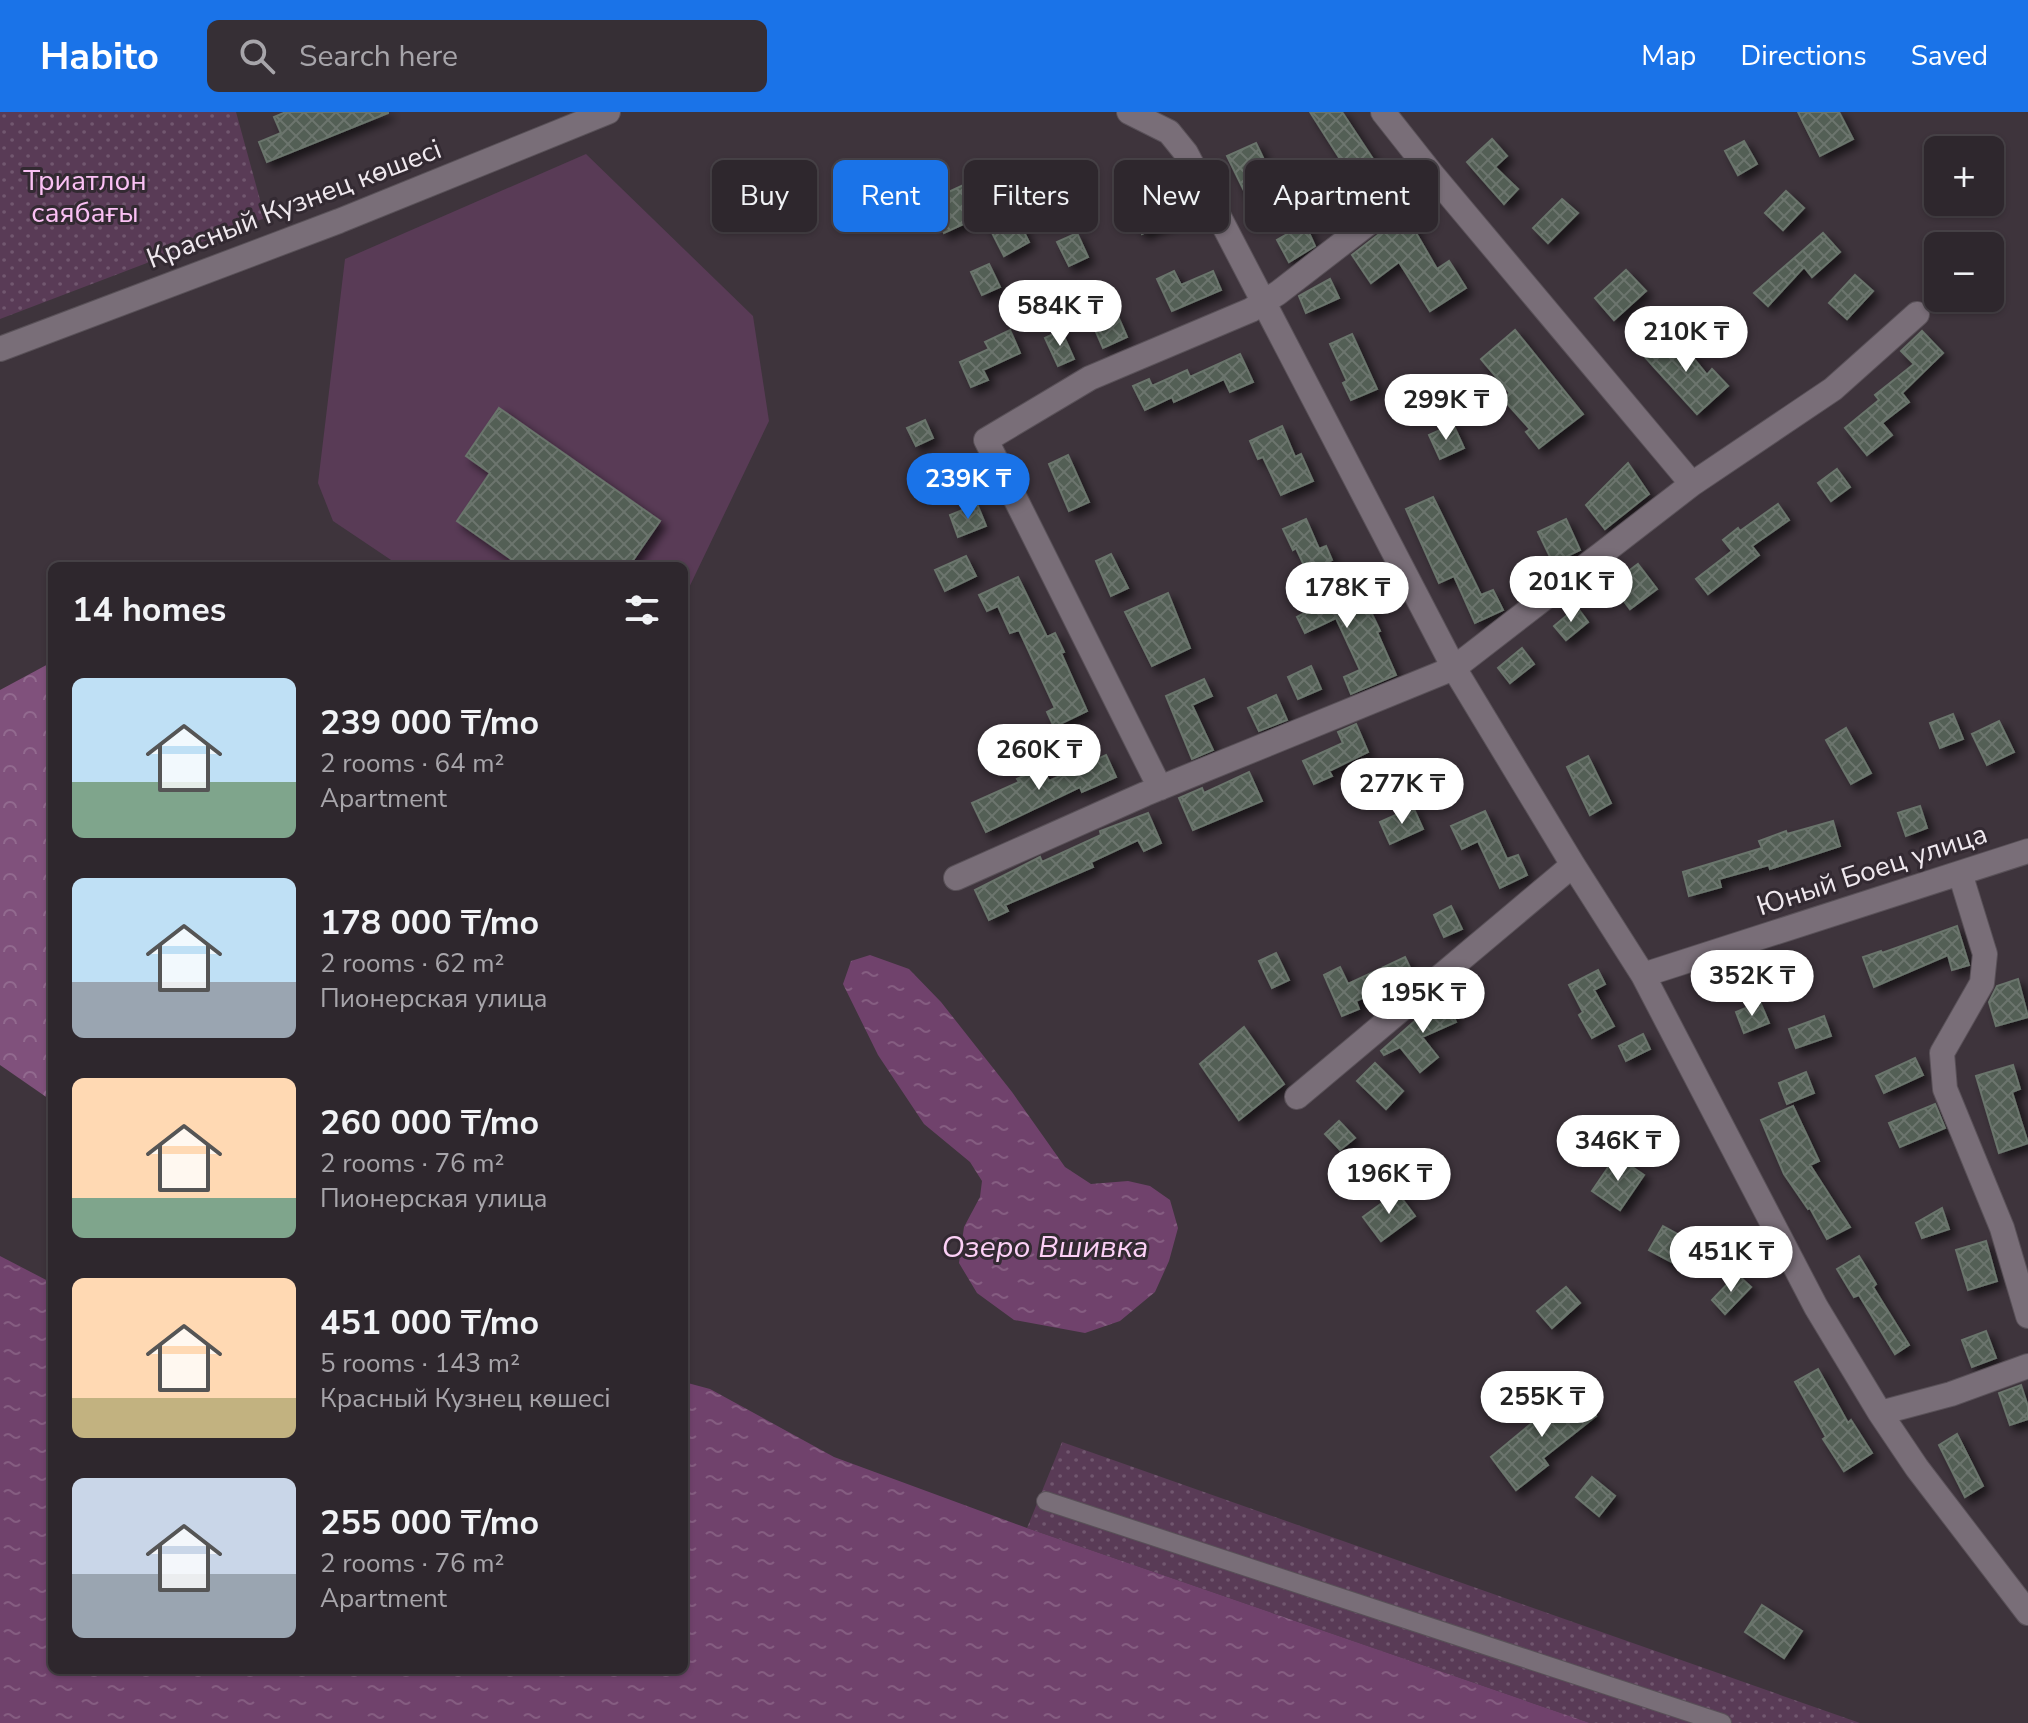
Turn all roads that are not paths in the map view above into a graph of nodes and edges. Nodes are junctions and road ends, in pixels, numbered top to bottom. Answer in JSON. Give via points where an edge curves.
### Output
{"nodes":[{"id":1,"x":608,"y":112,"type":"edge"},
{"id":2,"x":1129,"y":112,"type":"edge"},
{"id":3,"x":1383,"y":112,"type":"edge"},
{"id":4,"x":1421,"y":160,"type":"edge"},
{"id":5,"x":1438,"y":181,"type":"edge"},
{"id":6,"x":1356,"y":232,"type":"edge"},
{"id":7,"x":1265,"y":302,"type":"junction"},
{"id":8,"x":1917,"y":314,"type":"dead end"},
{"id":9,"x":0,"y":349,"type":"edge"},
{"id":10,"x":1692,"y":484,"type":"junction"},
{"id":11,"x":1454,"y":668,"type":"junction"},
{"id":12,"x":1160,"y":788,"type":"junction"},
{"id":13,"x":2028,"y":851,"type":"edge"},
{"id":14,"x":1573,"y":865,"type":"junction"},
{"id":15,"x":1960,"y":873,"type":"junction"},
{"id":16,"x":956,"y":878,"type":"dead end"},
{"id":17,"x":1643,"y":975,"type":"junction"},
{"id":18,"x":1297,"y":1097,"type":"dead end"},
{"id":19,"x":2028,"y":1316,"type":"edge"},
{"id":20,"x":2028,"y":1366,"type":"edge"},
{"id":21,"x":1880,"y":1413,"type":"junction"},
{"id":22,"x":1046,"y":1501,"type":"dead end"},
{"id":23,"x":2028,"y":1613,"type":"edge"},
{"id":24,"x":1722,"y":1723,"type":"edge"}],
"edges":[{"from":1,"to":9,"type":"street","name":"Красный Кузнец көшесі"},
{"from":2,"to":7,"type":"street","via":[[1169,132],[1186,153]]},
{"from":3,"to":4,"type":"street"},
{"from":5,"to":10,"type":"street"},
{"from":6,"to":7,"type":"street"},
{"from":7,"to":11,"type":"street"},
{"from":7,"to":12,"type":"street","via":[[1090,378],[986,440]]},
{"from":8,"to":10,"type":"street","via":[[1833,389]]},
{"from":10,"to":11,"type":"street"},
{"from":11,"to":12,"type":"street"},
{"from":11,"to":14,"type":"street"},
{"from":12,"to":16,"type":"street"},
{"from":13,"to":15,"type":"street","name":"Юный Боец улица"},
{"from":14,"to":17,"type":"street"},
{"from":14,"to":18,"type":"street"},
{"from":15,"to":17,"type":"street","name":"Юный Боец улица"},
{"from":15,"to":19,"type":"street","via":[[1985,954],[1982,983],[1942,1053],[1945,1089],[2002,1228]]},
{"from":17,"to":21,"type":"street","via":[[1816,1307]]},
{"from":20,"to":21,"type":"street"},
{"from":21,"to":23,"type":"street"},
{"from":22,"to":24,"type":"street"}]}
